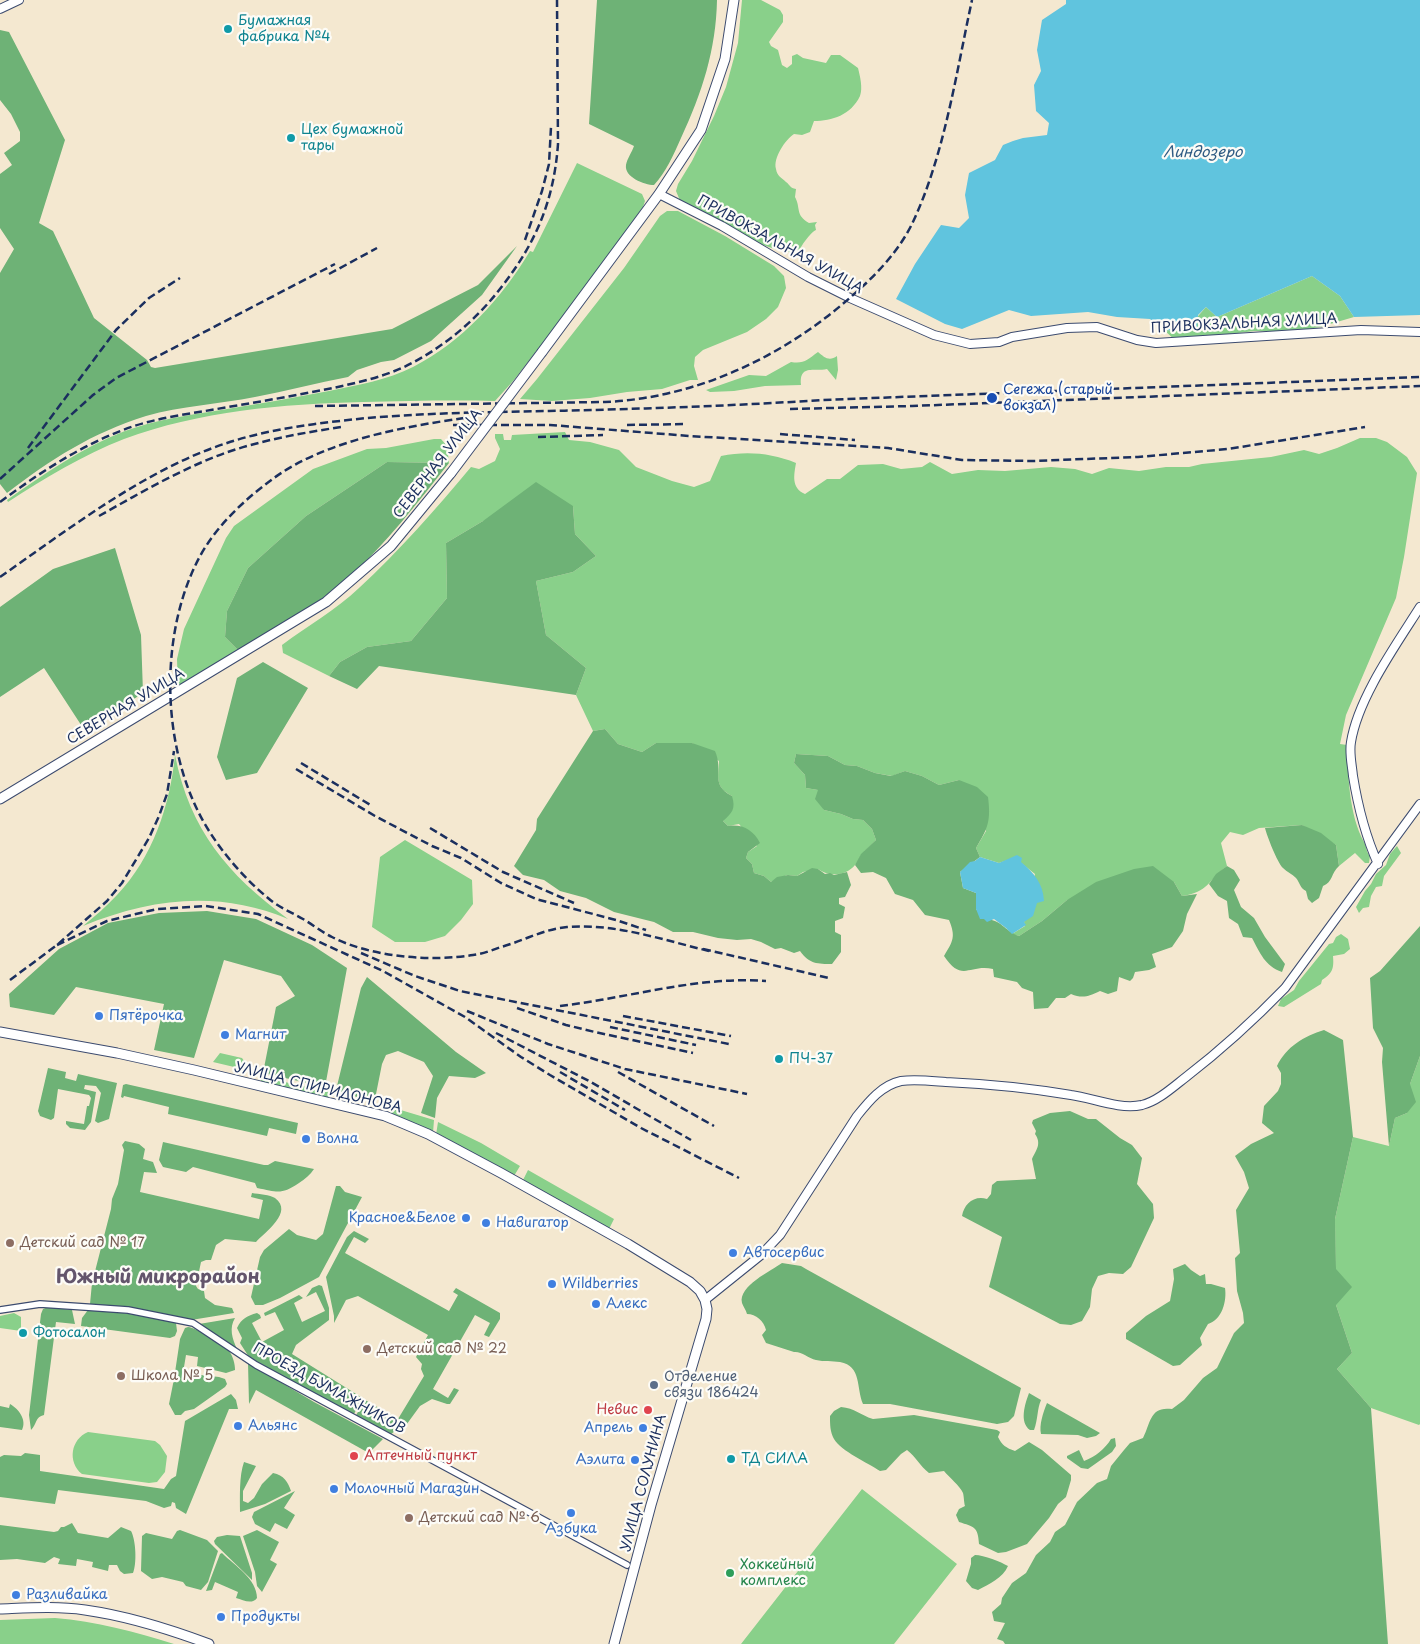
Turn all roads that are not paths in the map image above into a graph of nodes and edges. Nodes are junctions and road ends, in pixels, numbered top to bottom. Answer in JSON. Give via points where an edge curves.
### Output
{"nodes":[{"id":1,"x":18,"y":0,"type":"edge"},
{"id":2,"x":734,"y":0,"type":"edge"},
{"id":3,"x":0,"y":9,"type":"edge"},
{"id":4,"x":659,"y":194,"type":"junction"},
{"id":5,"x":1420,"y":332,"type":"edge"},
{"id":6,"x":1420,"y":608,"type":"edge"},
{"id":7,"x":0,"y":799,"type":"edge"},
{"id":8,"x":1420,"y":804,"type":"edge"},
{"id":9,"x":1378,"y":864,"type":"junction"},
{"id":10,"x":0,"y":1032,"type":"edge"},
{"id":11,"x":705,"y":1300,"type":"junction"},
{"id":12,"x":0,"y":1310,"type":"edge"},
{"id":13,"x":627,"y":1565,"type":"dead end"},
{"id":14,"x":0,"y":1609,"type":"edge"},
{"id":15,"x":209,"y":1644,"type":"edge"},
{"id":16,"x":614,"y":1644,"type":"edge"}],
"edges":[{"from":1,"to":3,"type":"street"},
{"from":2,"to":4,"type":"street","name":"СЕВЕРНАЯ УЛИЦА","via":[[725,59],[701,130]]},
{"from":4,"to":5,"type":"street","name":"ПРИВОКЗАЛЬНАЯ УЛИЦА","via":[[850,298],[934,335],[970,344],[1082,327],[1097,327],[1156,343],[1361,330]]},
{"from":4,"to":7,"type":"street","name":"СЕВЕРНАЯ УЛИЦА","bridge":true,"via":[[451,473],[391,546],[326,602]]},
{"from":6,"to":9,"type":"street","via":[[1379,673],[1363,705],[1351,743],[1358,807]]},
{"from":8,"to":9,"type":"street"},
{"from":9,"to":11,"type":"street","via":[[1285,988],[1224,1046],[1179,1083],[1149,1102],[1122,1105],[1010,1086],[930,1081],[901,1081],[880,1092],[857,1116],[780,1235],[762,1255]]},
{"from":10,"to":11,"type":"street","name":"УЛИЦА СПИРИДОНОВА","via":[[194,1070],[402,1122],[493,1168],[628,1244],[690,1282]]},
{"from":11,"to":16,"type":"street","name":"УЛИЦА СОЛУНИНА","via":[[706,1319]]},
{"from":12,"to":13,"type":"street","name":"ПРОЕЗД БУМАЖНИКОВ","via":[[40,1304],[86,1307],[128,1310],[193,1323],[256,1365]]},
{"from":14,"to":15,"type":"street","via":[[85,1610],[177,1632]]}]}
